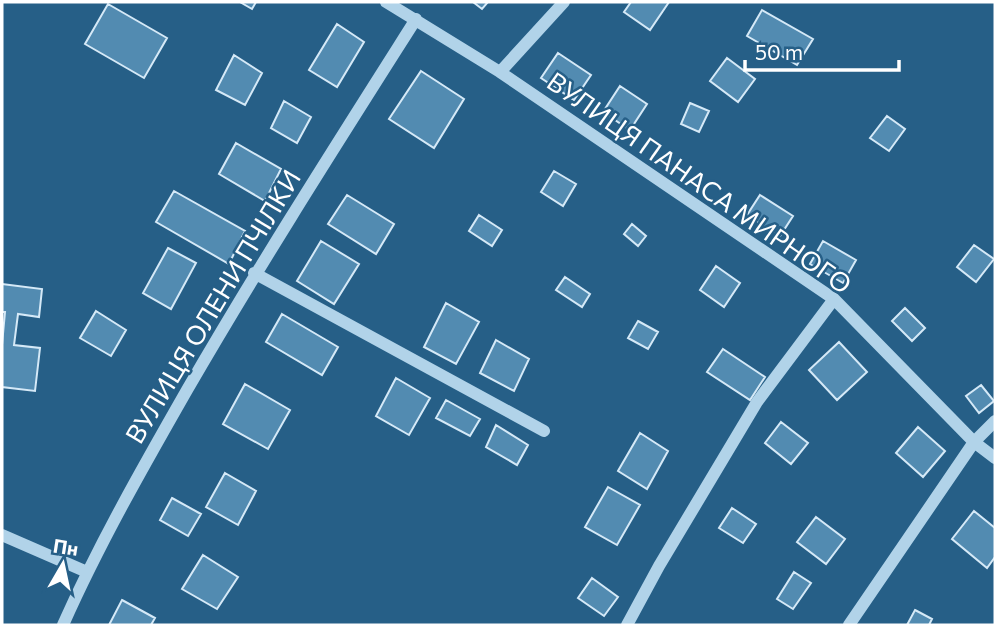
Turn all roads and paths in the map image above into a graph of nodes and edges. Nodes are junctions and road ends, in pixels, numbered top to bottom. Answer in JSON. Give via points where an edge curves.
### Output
{"nodes":[{"id":1,"x":386,"y":2,"type":"edge"},
{"id":2,"x":564,"y":2,"type":"edge"},
{"id":3,"x":416,"y":19,"type":"junction"},
{"id":4,"x":500,"y":72,"type":"junction"},
{"id":5,"x":254,"y":273,"type":"junction"},
{"id":6,"x":834,"y":299,"type":"junction"},
{"id":7,"x":995,"y":421,"type":"edge"},
{"id":8,"x":544,"y":431,"type":"dead end"},
{"id":9,"x":974,"y":442,"type":"junction"},
{"id":10,"x":995,"y":458,"type":"edge"},
{"id":11,"x":2,"y":535,"type":"edge"},
{"id":12,"x":87,"y":572,"type":"junction"},
{"id":13,"x":63,"y":625,"type":"edge"},
{"id":14,"x":627,"y":625,"type":"edge"},
{"id":15,"x":849,"y":625,"type":"edge"}],
"edges":[{"from":1,"to":3,"type":"street","name":"ВУЛИЦЯ ПАНАСА МИРНОГО"},
{"from":2,"to":4,"type":"street"},
{"from":3,"to":4,"type":"street","name":"ВУЛИЦЯ ПАНАСА МИРНОГО"},
{"from":3,"to":5,"type":"street","name":"ВУЛИЦЯ ОЛЕНИ ПЧІЛКИ"},
{"from":4,"to":6,"type":"street","name":"ВУЛИЦЯ ПАНАСА МИРНОГО"},
{"from":5,"to":8,"type":"street"},
{"from":5,"to":12,"type":"street","name":"ВУЛИЦЯ ОЛЕНИ ПЧІЛКИ"},
{"from":6,"to":9,"type":"street","name":"ВУЛИЦЯ ПАНАСА МИРНОГО"},
{"from":6,"to":14,"type":"street","via":[[757,402]]},
{"from":7,"to":9,"type":"street"},
{"from":9,"to":10,"type":"street","name":"ВУЛИЦЯ ПАНАСА МИРНОГО"},
{"from":9,"to":15,"type":"street"},
{"from":11,"to":12,"type":"street"},
{"from":12,"to":13,"type":"street","name":"ВУЛИЦЯ ОЛЕНИ ПЧІЛКИ"}]}
